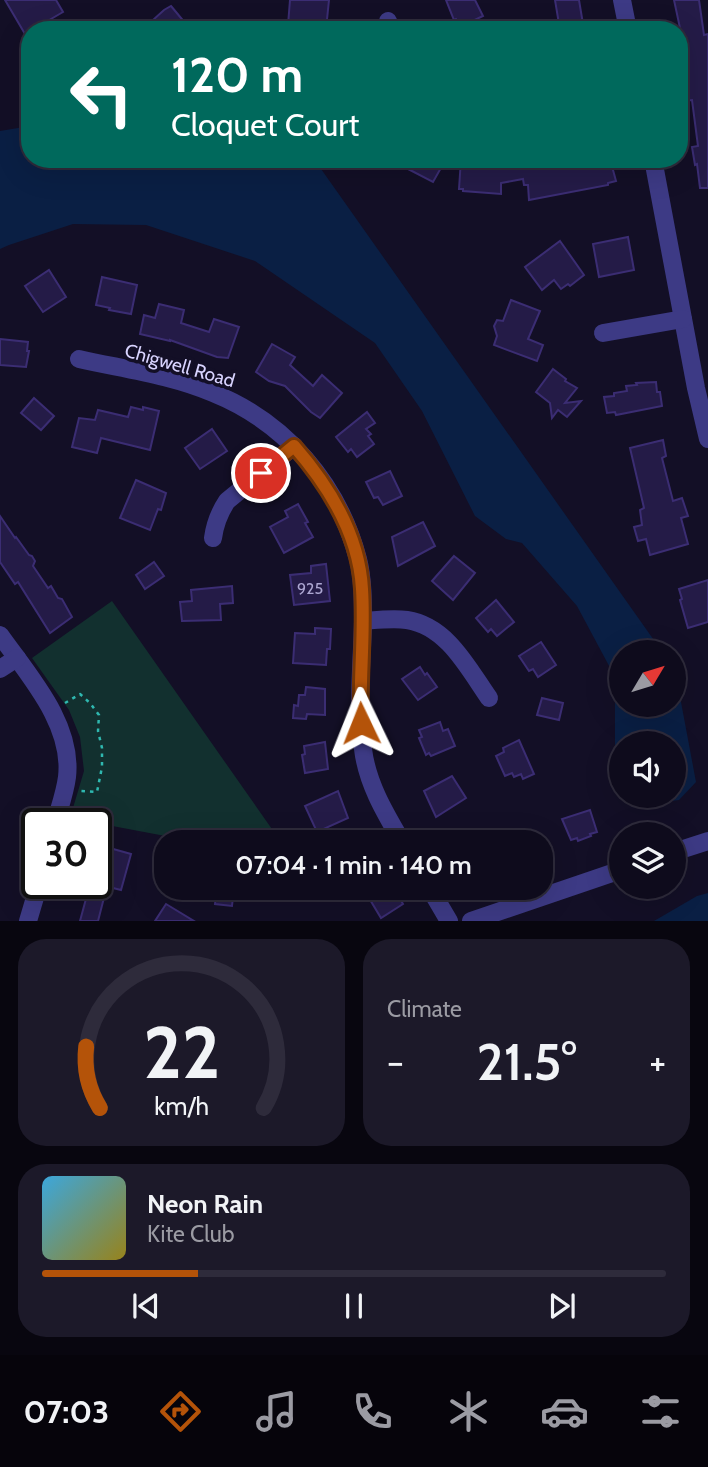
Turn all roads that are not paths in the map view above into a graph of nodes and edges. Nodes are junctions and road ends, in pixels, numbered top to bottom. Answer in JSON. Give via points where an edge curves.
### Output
{"nodes":[{"id":1,"x":622,"y":0,"type":"edge"},
{"id":2,"x":626,"y":21,"type":"edge"},
{"id":3,"x":655,"y":168,"type":"edge"},
{"id":4,"x":683,"y":318,"type":"junction"},
{"id":5,"x":603,"y":333,"type":"dead end"},
{"id":6,"x":79,"y":359,"type":"dead end"},
{"id":7,"x":708,"y":439,"type":"edge"},
{"id":8,"x":294,"y":446,"type":"junction"},
{"id":9,"x":213,"y":538,"type":"dead end"},
{"id":10,"x":363,"y":621,"type":"junction"},
{"id":11,"x":0,"y":635,"type":"edge"},
{"id":12,"x":17,"y":658,"type":"junction"},
{"id":13,"x":0,"y":669,"type":"edge"},
{"id":14,"x":489,"y":698,"type":"dead end"},
{"id":15,"x":59,"y":808,"type":"edge"},
{"id":16,"x":395,"y":830,"type":"edge"},
{"id":17,"x":708,"y":841,"type":"edge"},
{"id":18,"x":686,"y":848,"type":"edge"},
{"id":19,"x":609,"y":874,"type":"edge"},
{"id":20,"x":35,"y":899,"type":"edge"},
{"id":21,"x":437,"y":900,"type":"edge"},
{"id":22,"x":28,"y":921,"type":"edge"},
{"id":23,"x":449,"y":921,"type":"edge"},
{"id":24,"x":471,"y":921,"type":"edge"}],
"edges":[{"from":1,"to":2,"type":"street"},
{"from":3,"to":4,"type":"street"},
{"from":4,"to":5,"type":"street"},
{"from":4,"to":7,"type":"street"},
{"from":6,"to":8,"type":"street","name":"Chigwell Road","via":[[210,391],[262,418]]},
{"from":8,"to":9,"type":"street","via":[[227,501]]},
{"from":8,"to":10,"type":"street","name":"Chigwell Road","via":[[322,480],[347,525],[358,560]]},
{"from":10,"to":14,"type":"street","via":[[408,620],[431,628],[452,646]]},
{"from":10,"to":16,"type":"street","name":"Chigwell Road","via":[[363,750],[376,796]]},
{"from":11,"to":12,"type":"street"},
{"from":12,"to":13,"type":"street"},
{"from":12,"to":15,"type":"street","via":[[62,732],[68,775]]},
{"from":17,"to":18,"type":"street"},
{"from":19,"to":24,"type":"street"},
{"from":20,"to":22,"type":"street"},
{"from":21,"to":23,"type":"street"}]}
